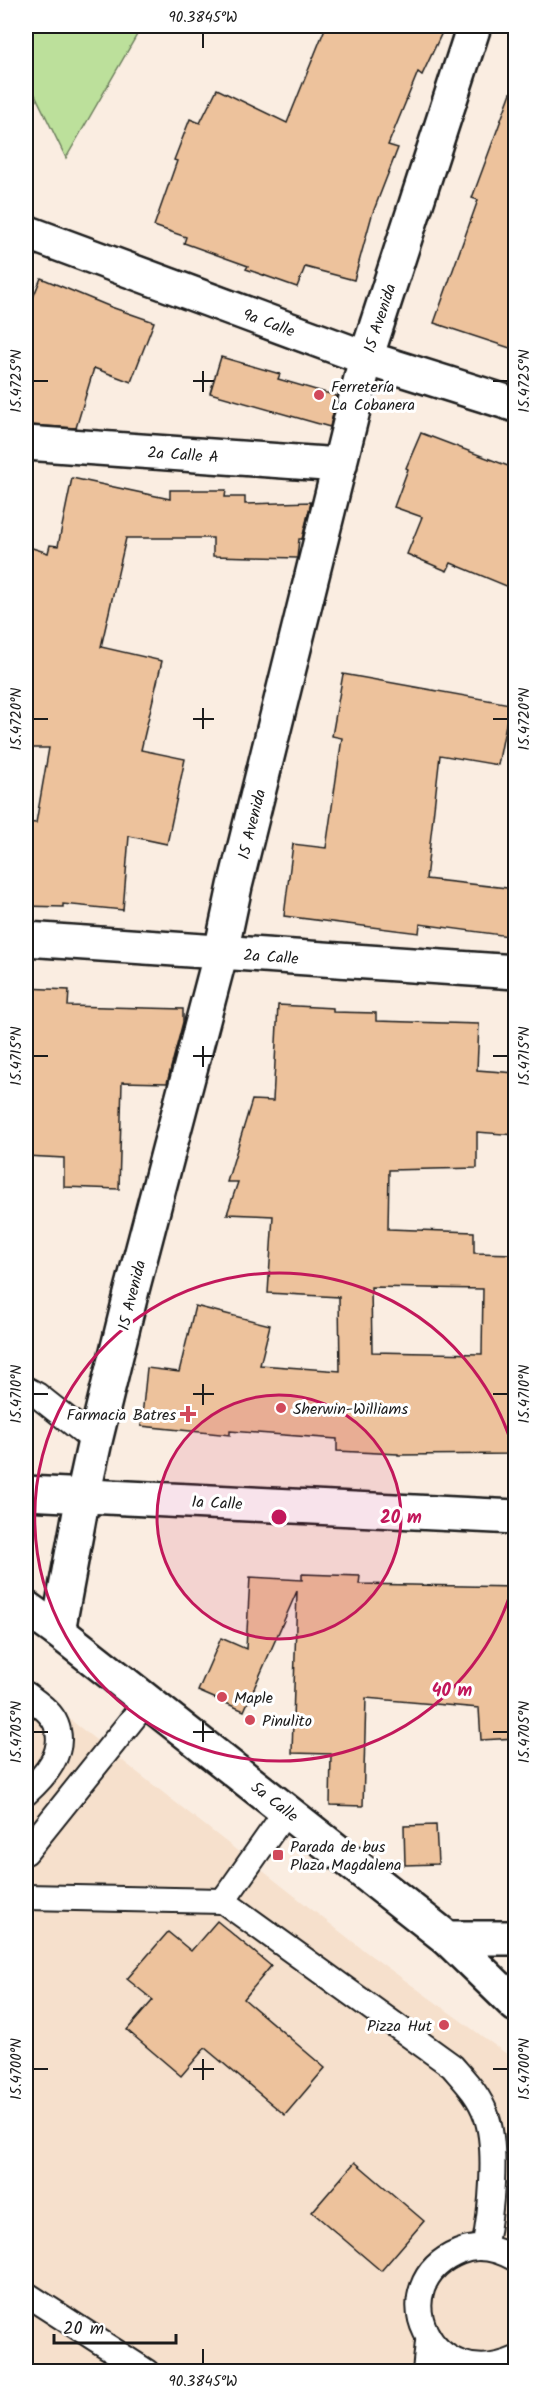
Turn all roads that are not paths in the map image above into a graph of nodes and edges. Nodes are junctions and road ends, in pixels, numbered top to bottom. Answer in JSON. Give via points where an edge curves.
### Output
{"nodes":[{"id":1,"x":474,"y":26,"type":"edge"},
{"id":2,"x":26,"y":232,"type":"edge"},
{"id":3,"x":366,"y":358,"type":"junction"},
{"id":4,"x":516,"y":405,"type":"edge"},
{"id":5,"x":26,"y":443,"type":"edge"},
{"id":6,"x":340,"y":465,"type":"junction"},
{"id":7,"x":26,"y":939,"type":"edge"},
{"id":8,"x":221,"y":952,"type":"junction"},
{"id":9,"x":516,"y":972,"type":"edge"},
{"id":10,"x":26,"y":1389,"type":"edge"},
{"id":11,"x":95,"y":1441,"type":"junction"},
{"id":12,"x":26,"y":1493,"type":"edge"},
{"id":13,"x":83,"y":1496,"type":"junction"},
{"id":14,"x":516,"y":1517,"type":"edge"},
{"id":15,"x":26,"y":1608,"type":"edge"},
{"id":16,"x":58,"y":1631,"type":"junction"},
{"id":17,"x":26,"y":1694,"type":"edge"},
{"id":18,"x":147,"y":1701,"type":"junction"},
{"id":19,"x":26,"y":1793,"type":"edge"},
{"id":20,"x":287,"y":1810,"type":"junction"},
{"id":21,"x":26,"y":1852,"type":"edge"},
{"id":22,"x":26,"y":1897,"type":"edge"},
{"id":23,"x":223,"y":1901,"type":"junction"},
{"id":24,"x":447,"y":1938,"type":"junction"},
{"id":25,"x":516,"y":1938,"type":"edge"},
{"id":26,"x":516,"y":2005,"type":"edge"},
{"id":27,"x":484,"y":2248,"type":"junction"},
{"id":28,"x":516,"y":2259,"type":"edge"},
{"id":29,"x":26,"y":2294,"type":"edge"},
{"id":30,"x":428,"y":2342,"type":"junction"},
{"id":31,"x":516,"y":2359,"type":"edge"},
{"id":32,"x":476,"y":2371,"type":"edge"},
{"id":33,"x":147,"y":2372,"type":"edge"},
{"id":34,"x":425,"y":2372,"type":"edge"}],
"edges":[{"from":1,"to":3,"type":"street","name":"15 Avenida"},
{"from":2,"to":3,"type":"street","name":"9a Calle"},
{"from":3,"to":4,"type":"street","name":"9a Calle"},
{"from":3,"to":6,"type":"street","name":"15 Avenida"},
{"from":5,"to":6,"type":"street","name":"2a Calle A"},
{"from":6,"to":8,"type":"street","name":"15 Avenida"},
{"from":7,"to":8,"type":"street","name":"2a Calle"},
{"from":8,"to":9,"type":"street","name":"2a Calle"},
{"from":8,"to":11,"type":"street","name":"15 Avenida"},
{"from":10,"to":11,"type":"lane"},
{"from":11,"to":13,"type":"street","name":"15 Avenida"},
{"from":12,"to":13,"type":"street","name":"1a Calle"},
{"from":13,"to":14,"type":"street","name":"1a Calle"},
{"from":13,"to":16,"type":"street","name":"15 Avenida"},
{"from":15,"to":16,"type":"street","name":"5a Calle"},
{"from":16,"to":18,"type":"street","name":"5a Calle"},
{"from":17,"to":19,"type":"lane","via":[[56,1724],[58,1741],[55,1759]]},
{"from":18,"to":20,"type":"street","name":"5a Calle"},
{"from":18,"to":21,"type":"lane"},
{"from":20,"to":23,"type":"lane"},
{"from":20,"to":24,"type":"street","name":"5a Calle"},
{"from":22,"to":23,"type":"lane"},
{"from":23,"to":27,"type":"lane","via":[[452,2066],[477,2095],[493,2141],[489,2227]]},
{"from":24,"to":25,"type":"street"},
{"from":24,"to":26,"type":"street","name":"5a Calle"},
{"from":27,"to":28,"type":"lane"},
{"from":27,"to":30,"type":"lane","via":[[447,2257],[432,2271],[419,2306]]},
{"from":29,"to":33,"type":"lane"},
{"from":30,"to":32,"type":"lane","via":[[441,2356]]},
{"from":30,"to":34,"type":"lane"},
{"from":31,"to":32,"type":"lane"}]}
